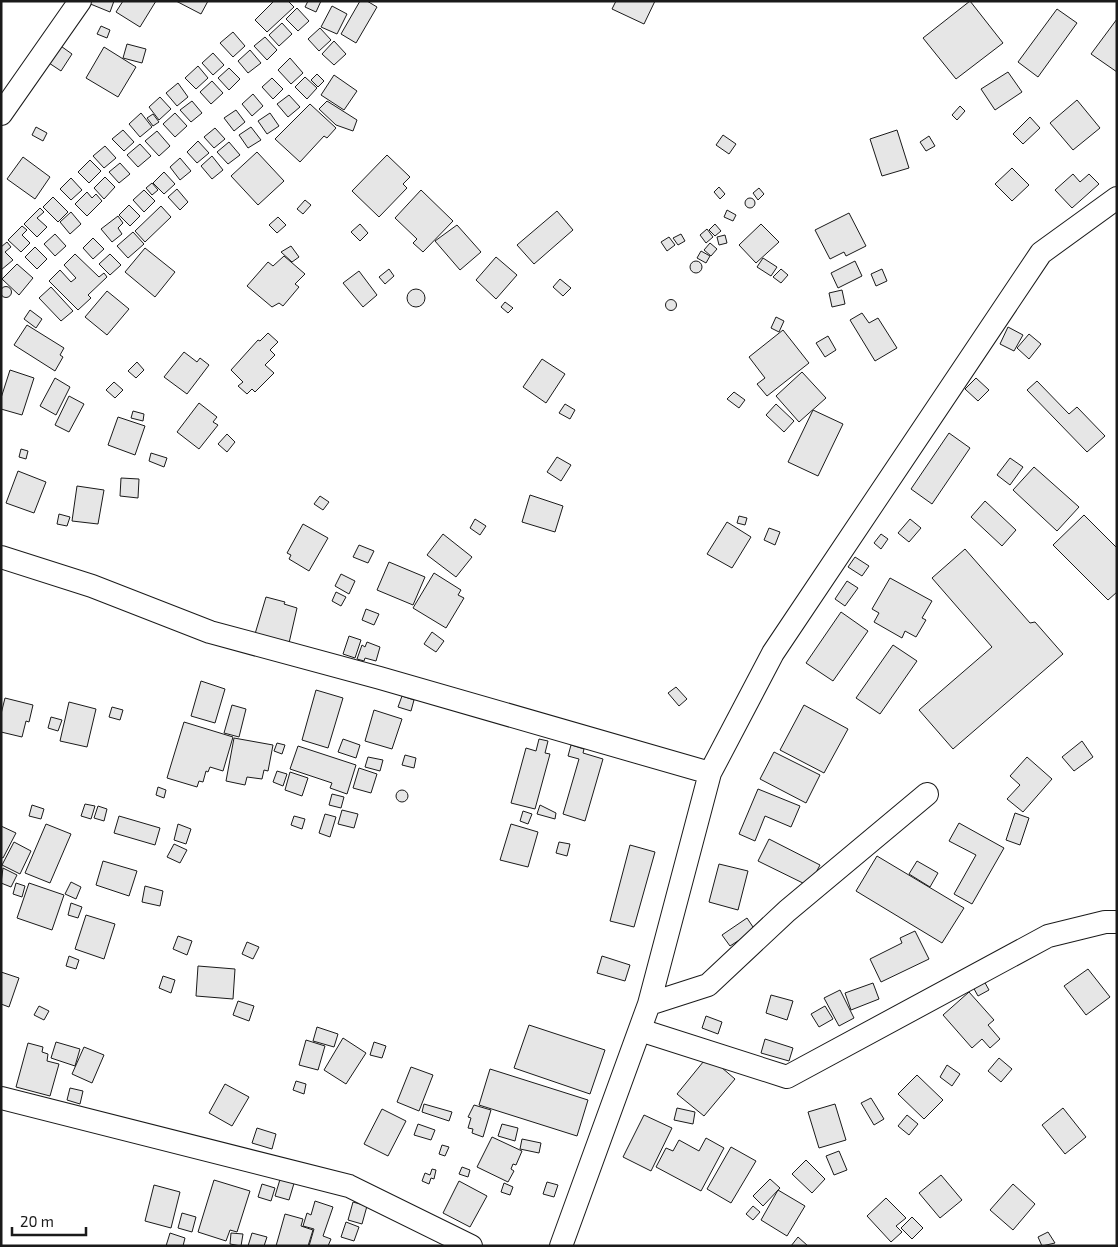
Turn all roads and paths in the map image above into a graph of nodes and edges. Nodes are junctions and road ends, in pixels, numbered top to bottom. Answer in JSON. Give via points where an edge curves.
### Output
{"nodes":[{"id":1,"x":80,"y":1,"type":"edge"},
{"id":2,"x":1,"y":114,"type":"edge"},
{"id":3,"x":1117,"y":198,"type":"edge"},
{"id":4,"x":1,"y":557,"type":"edge"},
{"id":5,"x":710,"y":773,"type":"junction"},
{"id":6,"x":928,"y":794,"type":"dead end"},
{"id":7,"x":1117,"y":922,"type":"edge"},
{"id":8,"x":649,"y":1004,"type":"junction"},
{"id":9,"x":640,"y":1030,"type":"junction"},
{"id":10,"x":1,"y":1098,"type":"edge"},
{"id":11,"x":471,"y":1246,"type":"edge"},
{"id":12,"x":561,"y":1246,"type":"edge"}],
"edges":[{"from":1,"to":2,"type":"street"},
{"from":3,"to":5,"type":"street","via":[[1041,253],[773,654]]},
{"from":4,"to":5,"type":"street","via":[[92,586],[210,632]]},
{"from":5,"to":8,"type":"street"},
{"from":6,"to":8,"type":"street","via":[[787,911],[708,985]]},
{"from":7,"to":9,"type":"street","via":[[1104,922],[1048,936],[787,1077]]},
{"from":8,"to":9,"type":"street"},
{"from":9,"to":12,"type":"street"},
{"from":10,"to":11,"type":"street","via":[[349,1186]]}]}
